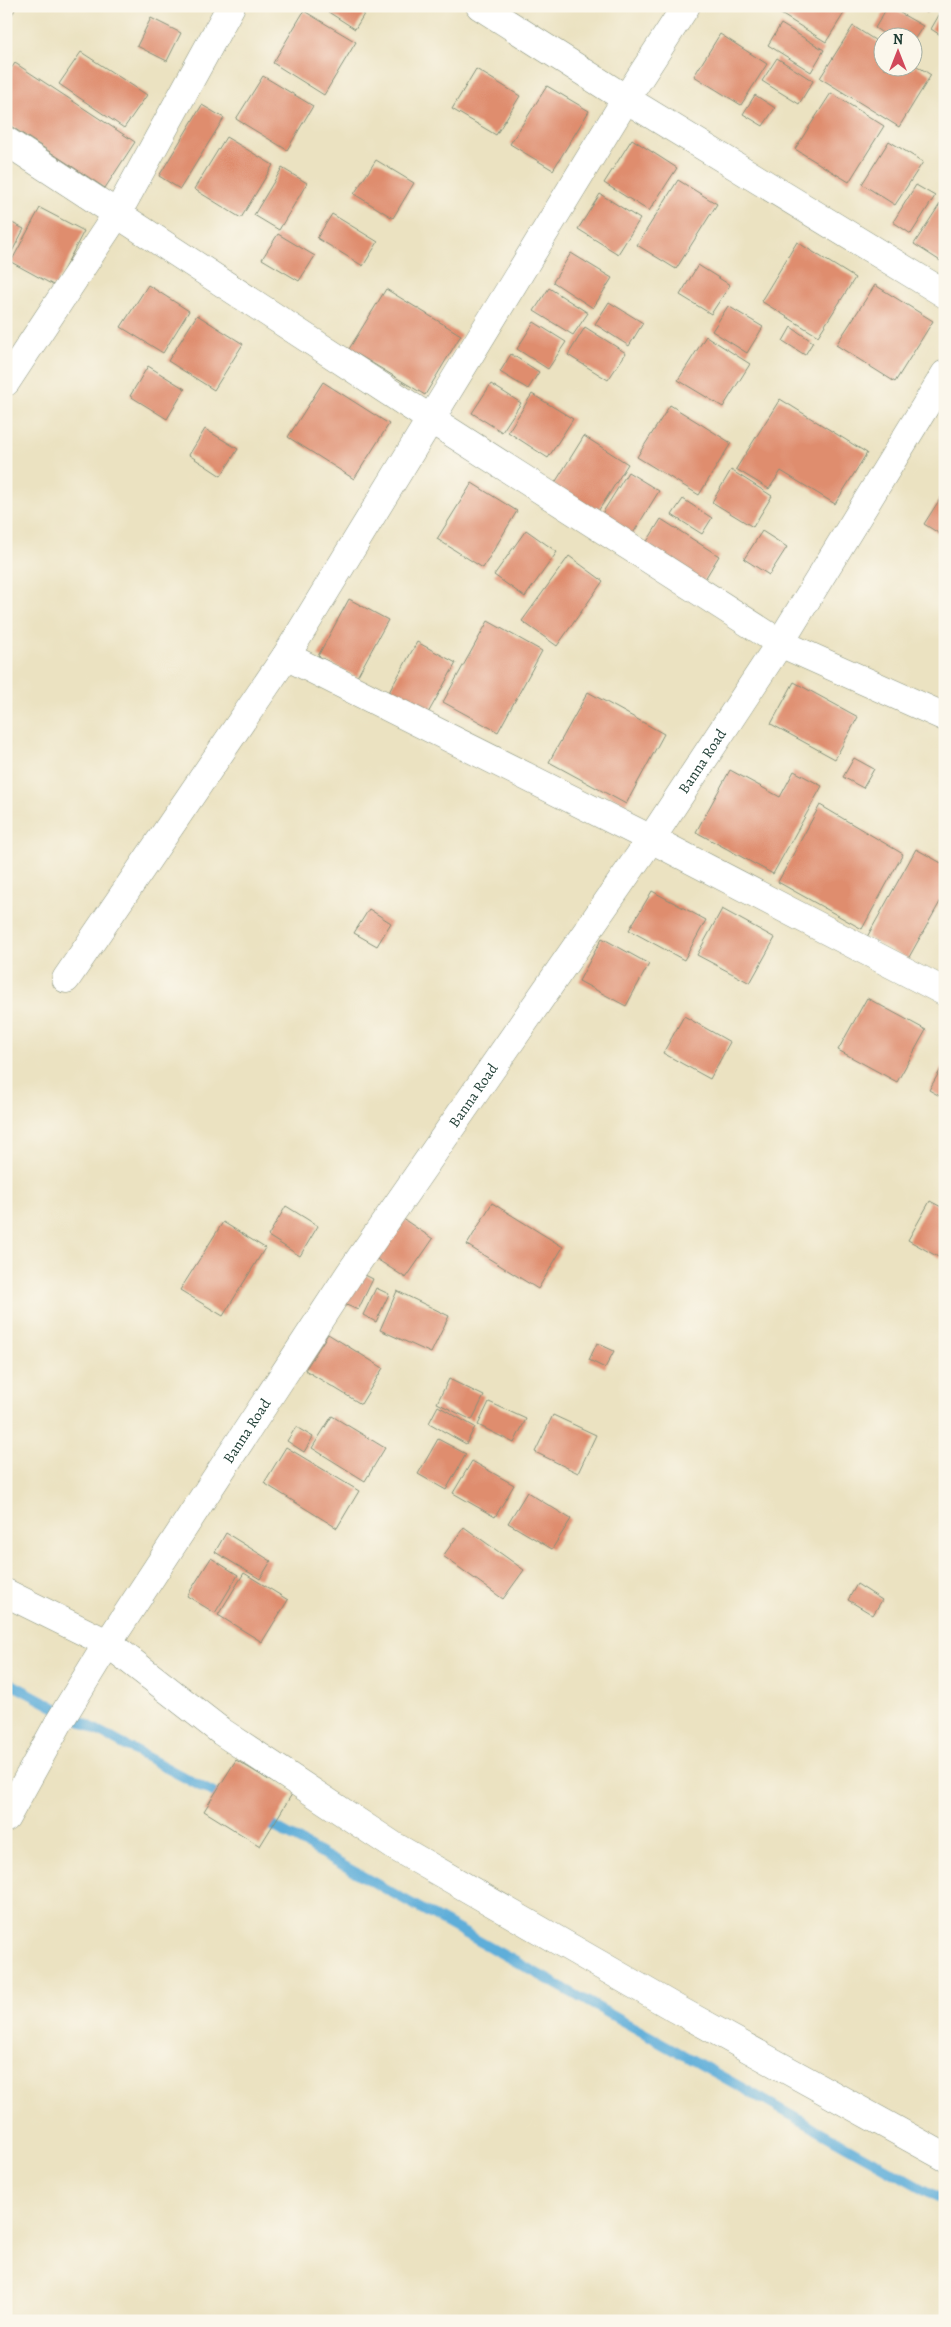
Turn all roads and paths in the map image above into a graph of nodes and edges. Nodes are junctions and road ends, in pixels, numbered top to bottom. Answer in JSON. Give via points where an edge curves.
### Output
{"nodes":[{"id":1,"x":231,"y":6,"type":"edge"},
{"id":2,"x":480,"y":6,"type":"edge"},
{"id":3,"x":686,"y":6,"type":"edge"},
{"id":4,"x":626,"y":99,"type":"junction"},
{"id":5,"x":6,"y":141,"type":"edge"},
{"id":6,"x":117,"y":214,"type":"junction"},
{"id":7,"x":945,"y":294,"type":"edge"},
{"id":8,"x":945,"y":374,"type":"edge"},
{"id":9,"x":6,"y":382,"type":"edge"},
{"id":10,"x":432,"y":420,"type":"junction"},
{"id":11,"x":780,"y":643,"type":"junction"},
{"id":12,"x":286,"y":656,"type":"junction"},
{"id":13,"x":945,"y":717,"type":"edge"},
{"id":14,"x":651,"y":840,"type":"junction"},
{"id":15,"x":66,"y":979,"type":"dead end"},
{"id":16,"x":945,"y":992,"type":"edge"},
{"id":17,"x":6,"y":1593,"type":"edge"},
{"id":18,"x":104,"y":1650,"type":"junction"},
{"id":19,"x":6,"y":1818,"type":"edge"},
{"id":20,"x":945,"y":2157,"type":"edge"}],
"edges":[{"from":1,"to":6,"type":"street"},
{"from":2,"to":4,"type":"street"},
{"from":3,"to":4,"type":"street"},
{"from":4,"to":7,"type":"street"},
{"from":4,"to":10,"type":"street"},
{"from":5,"to":6,"type":"street"},
{"from":6,"to":9,"type":"street"},
{"from":6,"to":10,"type":"street"},
{"from":8,"to":11,"type":"street","name":"Banna Road"},
{"from":10,"to":11,"type":"street"},
{"from":10,"to":12,"type":"street"},
{"from":11,"to":13,"type":"street"},
{"from":11,"to":14,"type":"street","name":"Banna Road"},
{"from":12,"to":14,"type":"street"},
{"from":12,"to":15,"type":"street"},
{"from":14,"to":16,"type":"street"},
{"from":14,"to":18,"type":"street","name":"Banna Road","via":[[350,1273]]},
{"from":17,"to":18,"type":"street"},
{"from":18,"to":19,"type":"street","name":"Banna Road"},
{"from":18,"to":20,"type":"street","via":[[394,1846]]}]}
